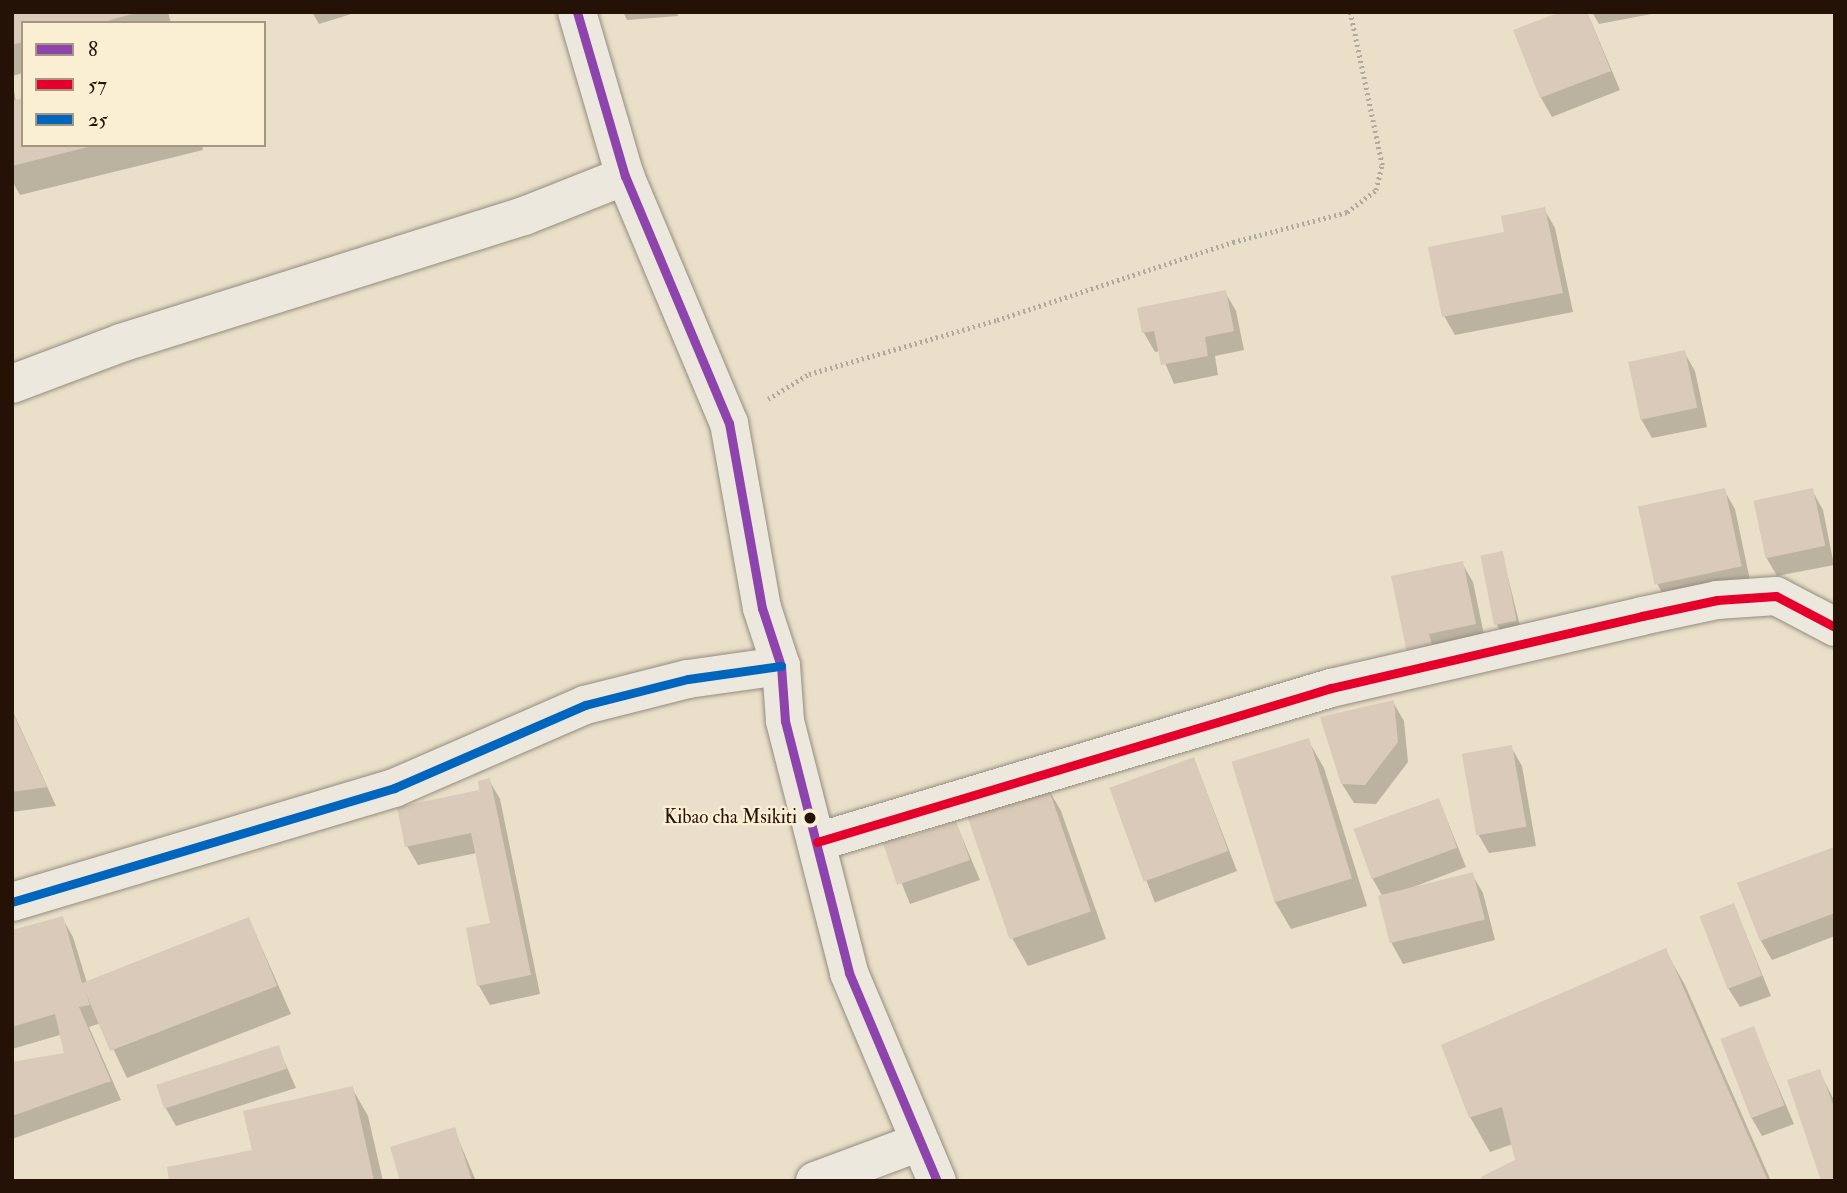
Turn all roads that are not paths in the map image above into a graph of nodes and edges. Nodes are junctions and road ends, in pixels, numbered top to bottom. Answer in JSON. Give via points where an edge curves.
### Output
{"nodes":[{"id":1,"x":577,"y":12,"type":"edge"},
{"id":2,"x":625,"y":176,"type":"junction"},
{"id":3,"x":12,"y":384,"type":"edge"},
{"id":4,"x":1835,"y":627,"type":"edge"},
{"id":5,"x":781,"y":666,"type":"junction"},
{"id":6,"x":817,"y":842,"type":"junction"},
{"id":7,"x":12,"y":902,"type":"edge"},
{"id":8,"x":920,"y":1142,"type":"junction"},
{"id":9,"x":815,"y":1181,"type":"edge"},
{"id":10,"x":937,"y":1181,"type":"edge"}],
"edges":[{"from":1,"to":2,"type":"street"},
{"from":2,"to":3,"type":"street","via":[[524,216],[121,343]]},
{"from":2,"to":5,"type":"street","via":[[729,423],[762,608]]},
{"from":4,"to":6,"type":"street","via":[[1776,596],[1717,600],[1655,613],[1331,688]]},
{"from":5,"to":6,"type":"street","via":[[785,721]]},
{"from":5,"to":7,"type":"street","via":[[688,679],[585,705],[394,788]]},
{"from":6,"to":8,"type":"street","via":[[849,973]]},
{"from":8,"to":9,"type":"street"},
{"from":8,"to":10,"type":"street"}]}
